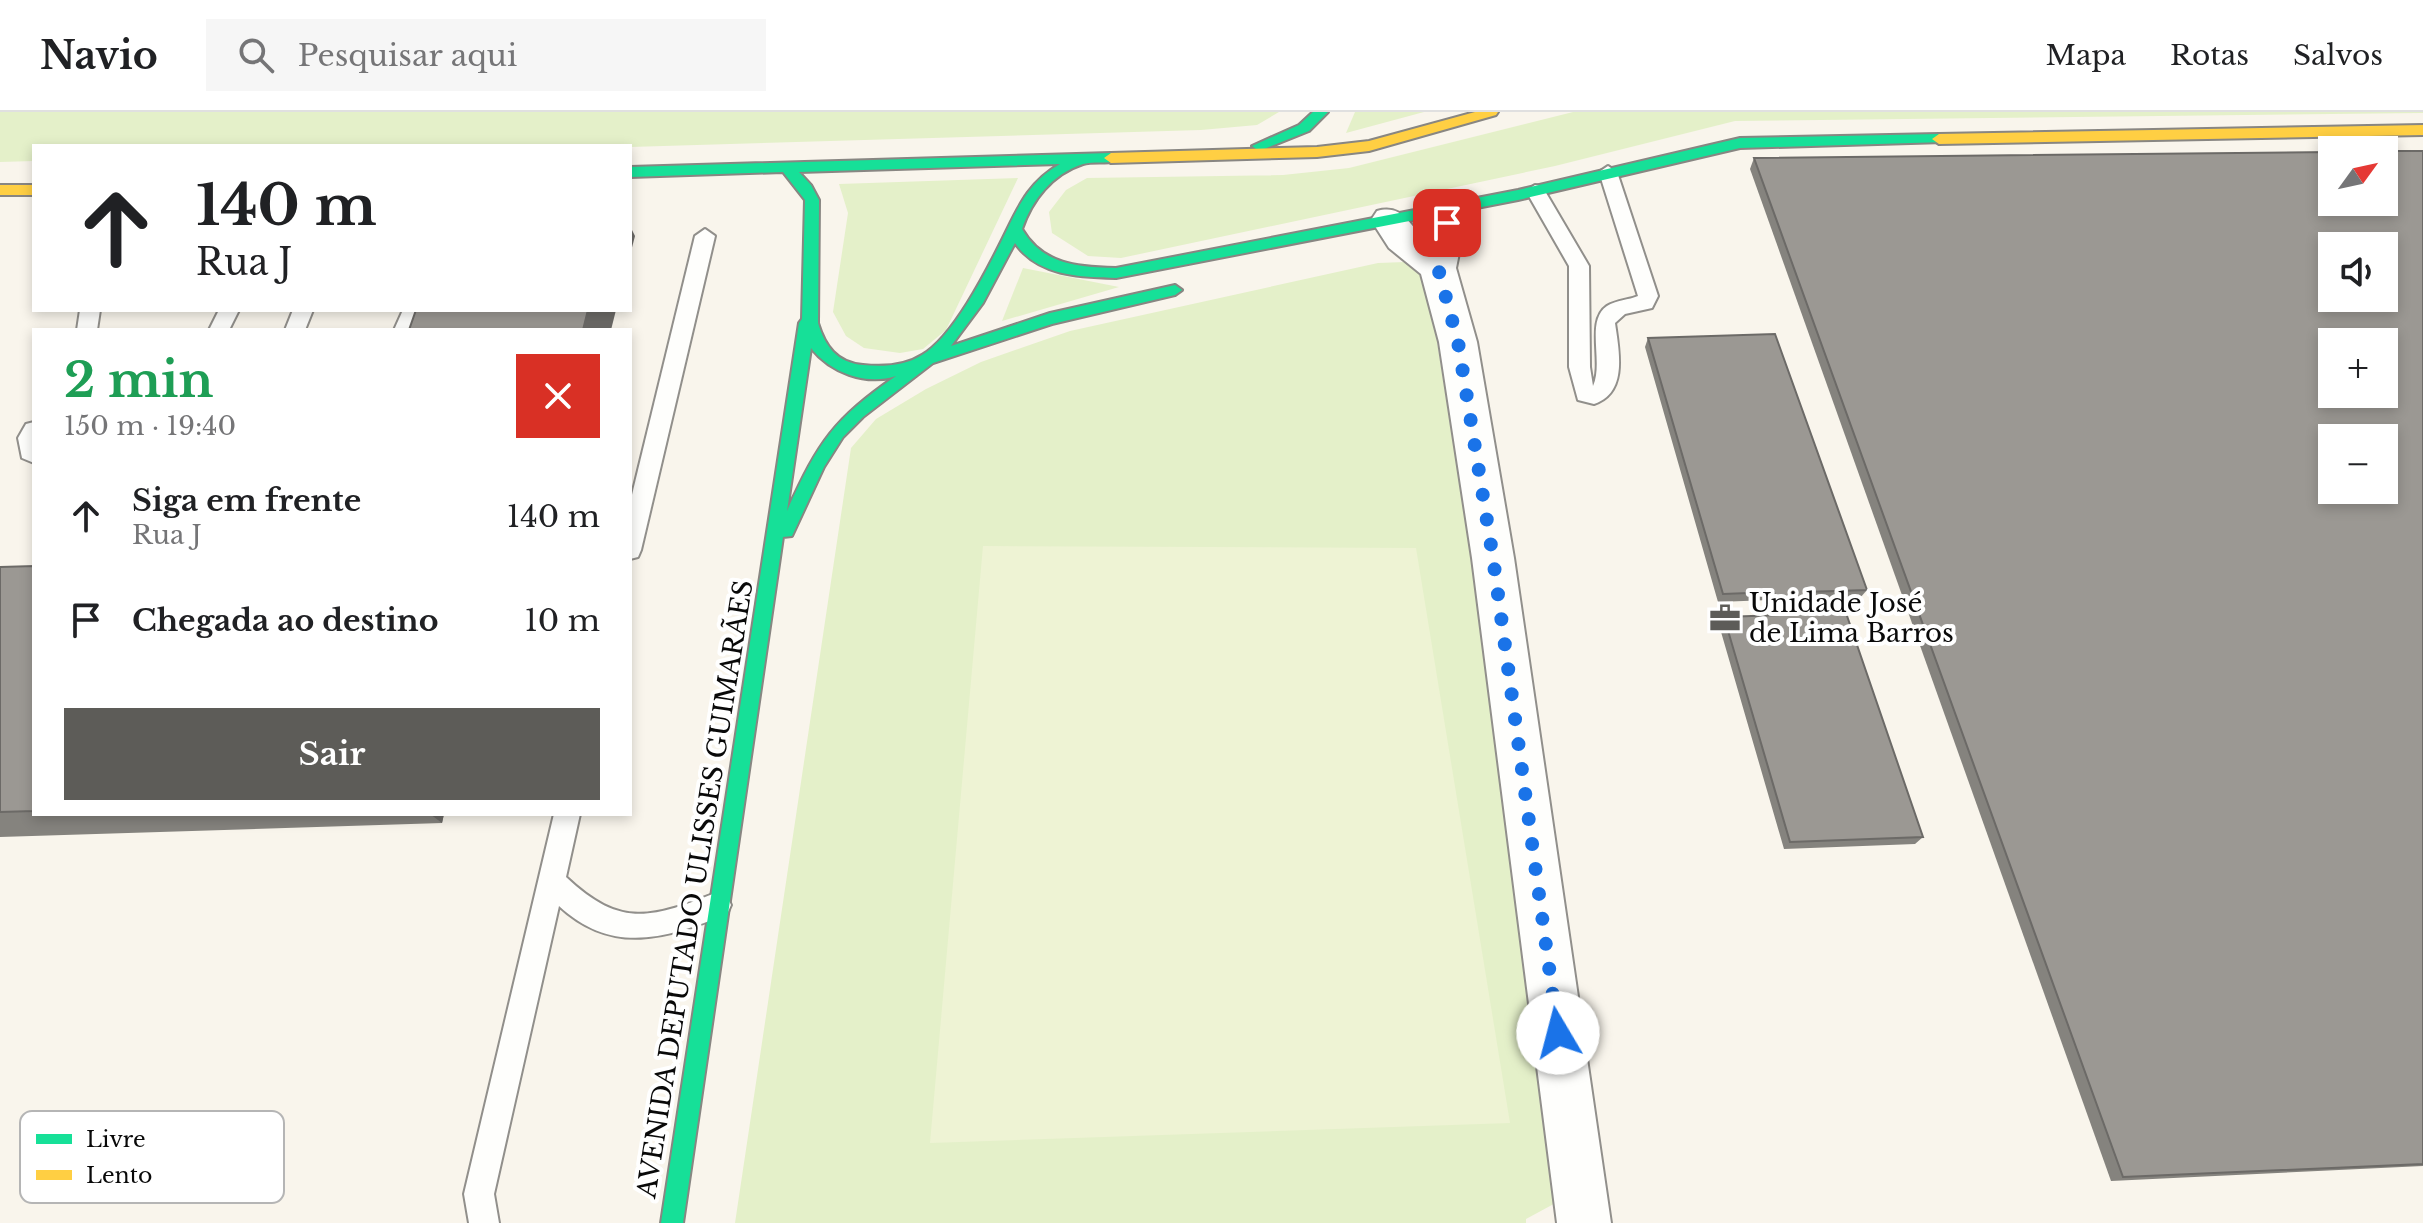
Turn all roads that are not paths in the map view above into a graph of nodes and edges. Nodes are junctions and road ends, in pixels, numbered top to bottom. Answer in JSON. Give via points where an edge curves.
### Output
{"nodes":[{"id":1,"x":1321,"y":112,"type":"edge"},
{"id":2,"x":1491,"y":112,"type":"edge"},
{"id":3,"x":2423,"y":130,"type":"edge"},
{"id":4,"x":1238,"y":154,"type":"junction"},
{"id":5,"x":1088,"y":157,"type":"junction"},
{"id":6,"x":786,"y":167,"type":"junction"},
{"id":7,"x":632,"y":172,"type":"edge"},
{"id":8,"x":1608,"y":172,"type":"junction"},
{"id":9,"x":0,"y":190,"type":"edge"},
{"id":10,"x":32,"y":190,"type":"edge"},
{"id":11,"x":1535,"y":191,"type":"junction"},
{"id":12,"x":1445,"y":215,"type":"junction"},
{"id":13,"x":1015,"y":229,"type":"junction"},
{"id":14,"x":1393,"y":234,"type":"junction"},
{"id":15,"x":705,"y":236,"type":"dead end"},
{"id":16,"x":1438,"y":268,"type":"junction"},
{"id":17,"x":1187,"y":288,"type":"dead end"},
{"id":18,"x":807,"y":323,"type":"junction"},
{"id":19,"x":928,"y":359,"type":"junction"},
{"id":20,"x":32,"y":433,"type":"edge"},
{"id":21,"x":32,"y":453,"type":"edge"},
{"id":22,"x":632,"y":542,"type":"edge"},
{"id":23,"x":770,"y":562,"type":"junction"},
{"id":24,"x":567,"y":816,"type":"edge"},
{"id":25,"x":551,"y":881,"type":"junction"},
{"id":26,"x":718,"y":905,"type":"junction"},
{"id":27,"x":484,"y":1223,"type":"edge"},
{"id":28,"x":672,"y":1223,"type":"edge"},
{"id":29,"x":1584,"y":1223,"type":"edge"}],
"edges":[{"from":1,"to":4,"type":"main road","via":[[1304,128]]},
{"from":2,"to":4,"type":"main road","via":[[1369,146]]},
{"from":3,"to":8,"type":"main road","via":[[1740,143]]},
{"from":4,"to":5,"type":"main road"},
{"from":5,"to":6,"type":"main road"},
{"from":5,"to":13,"type":"main road","via":[[1039,181],[1019,208]]},
{"from":6,"to":7,"type":"main road"},
{"from":6,"to":18,"type":"main road","name":"AVENIDA DEPUTADO ULISSES GUIMARÃES","via":[[811,195]]},
{"from":8,"to":11,"type":"main road"},
{"from":8,"to":11,"type":"lane","via":[[1648,296],[1645,303],[1611,313],[1605,322],[1609,366],[1605,389],[1594,396],[1585,394],[1581,385],[1578,264]]},
{"from":9,"to":10,"type":"main road"},
{"from":11,"to":12,"type":"main road"},
{"from":12,"to":14,"type":"main road"},
{"from":12,"to":16,"type":"street"},
{"from":13,"to":14,"type":"main road","via":[[1028,252],[1088,273]]},
{"from":13,"to":19,"type":"main road","via":[[989,282]]},
{"from":14,"to":16,"type":"street"},
{"from":15,"to":22,"type":"lane"},
{"from":16,"to":29,"type":"street","via":[[1458,342],[1493,558]]},
{"from":17,"to":19,"type":"main road","via":[[1050,319]]},
{"from":18,"to":19,"type":"main road","via":[[839,368],[886,373]]},
{"from":18,"to":23,"type":"main road","name":"AVENIDA DEPUTADO ULISSES GUIMARÃES"},
{"from":19,"to":23,"type":"main road","name":"AVENIDA DEPUTADO ULISSES GUIMARÃES","via":[[855,413],[834,436]]},
{"from":20,"to":21,"type":"lane"},
{"from":23,"to":26,"type":"main road","name":"AVENIDA DEPUTADO ULISSES GUIMARÃES"},
{"from":24,"to":25,"type":"lane"},
{"from":25,"to":26,"type":"lane","via":[[594,917],[642,928]]},
{"from":25,"to":27,"type":"lane","via":[[479,1194]]},
{"from":26,"to":28,"type":"main road","name":"AVENIDA DEPUTADO ULISSES GUIMARÃES"}]}
